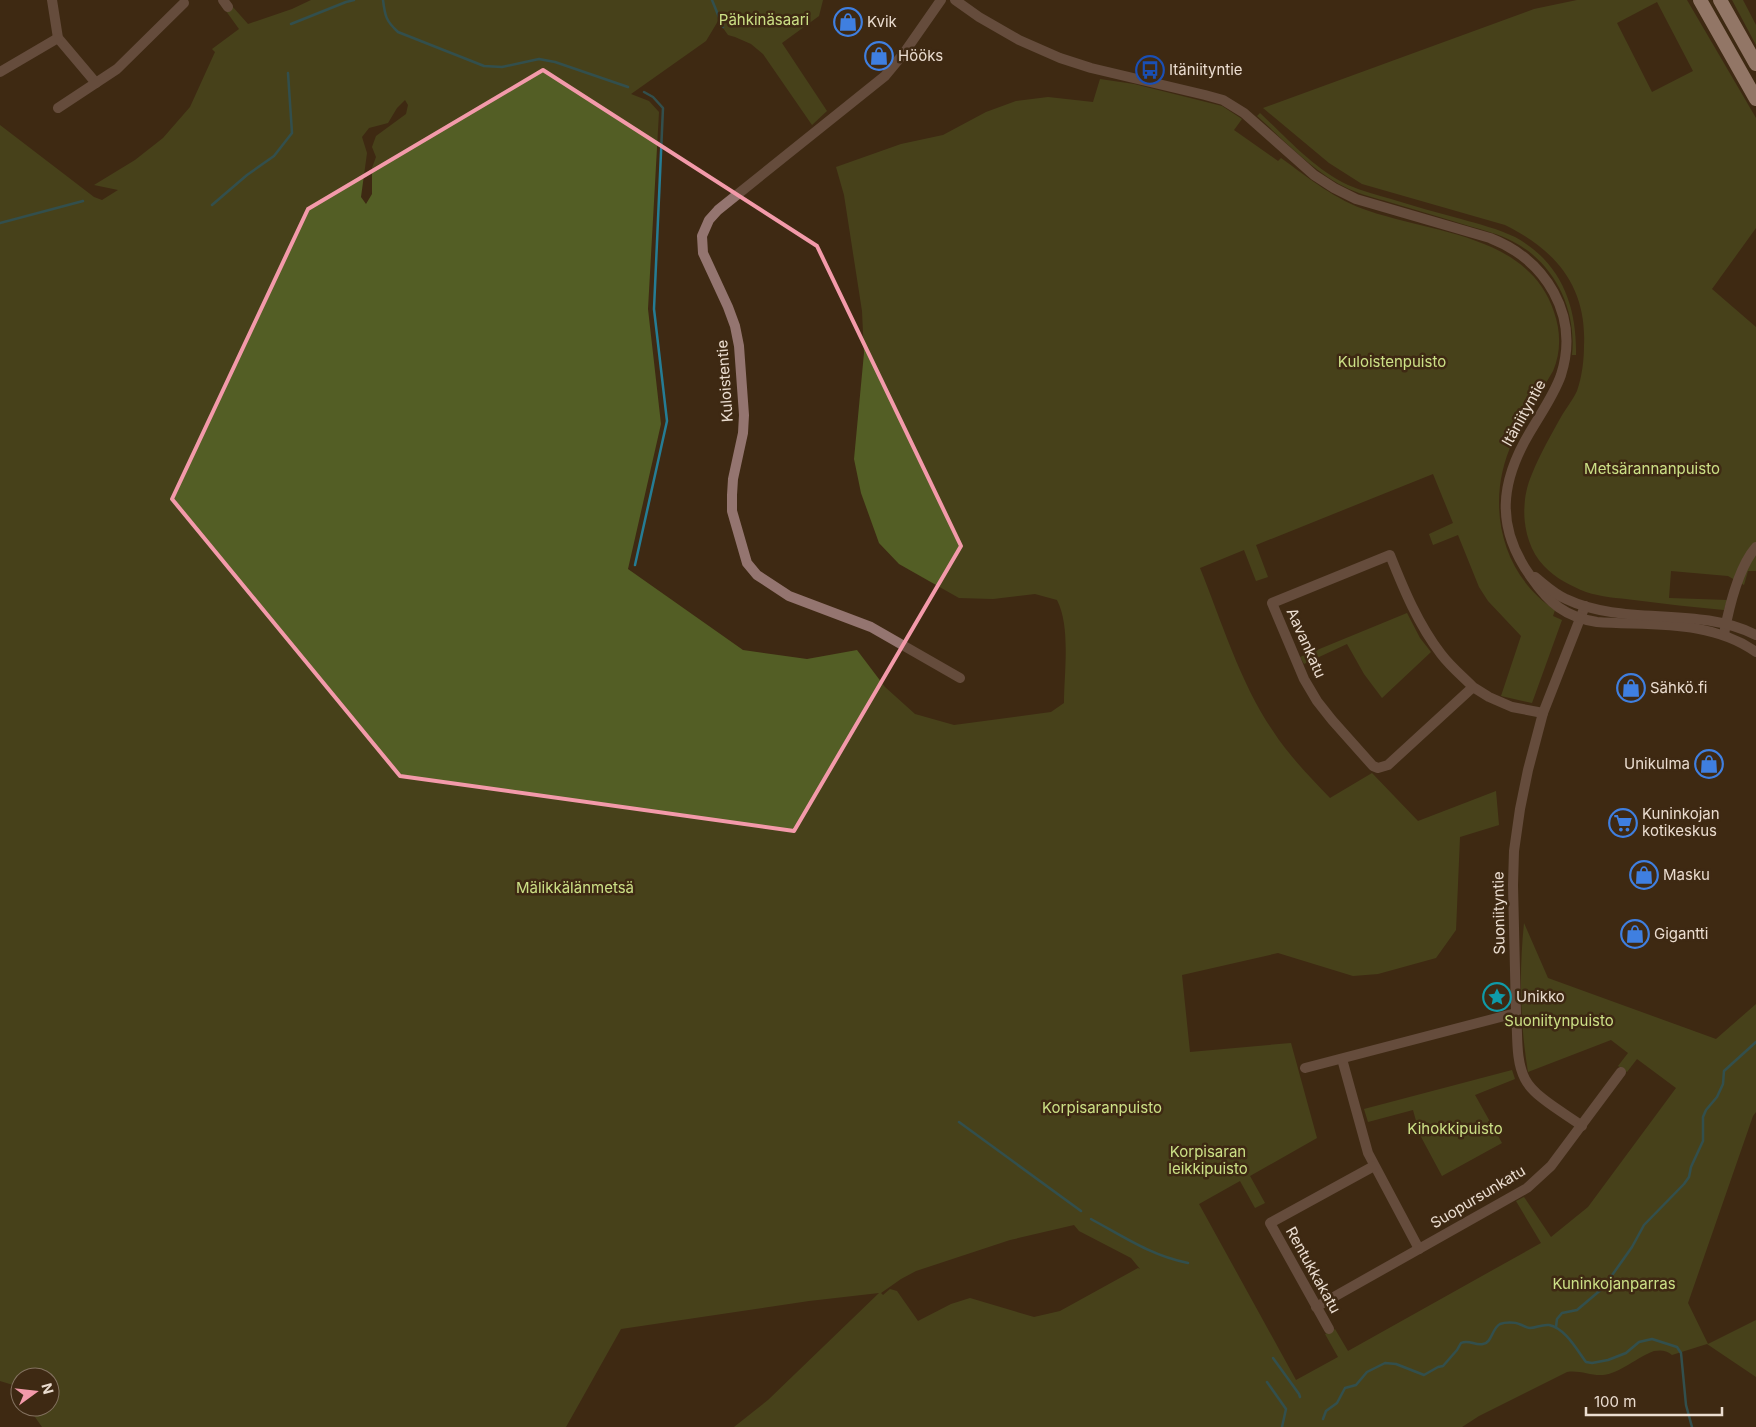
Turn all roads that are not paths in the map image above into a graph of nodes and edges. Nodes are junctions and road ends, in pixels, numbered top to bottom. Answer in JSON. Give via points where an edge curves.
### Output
{"nodes":[{"id":1,"x":52,"y":0,"type":"edge"},
{"id":2,"x":941,"y":0,"type":"edge"},
{"id":3,"x":955,"y":0,"type":"edge"},
{"id":4,"x":1700,"y":0,"type":"edge"},
{"id":5,"x":1720,"y":0,"type":"edge"},
{"id":6,"x":184,"y":3,"type":"dead end"},
{"id":7,"x":58,"y":38,"type":"junction"},
{"id":8,"x":1756,"y":64,"type":"edge"},
{"id":9,"x":0,"y":72,"type":"edge"},
{"id":10,"x":96,"y":83,"type":"junction"},
{"id":11,"x":1756,"y":99,"type":"edge"},
{"id":12,"x":58,"y":108,"type":"dead end"},
{"id":13,"x":1756,"y":547,"type":"edge"},
{"id":14,"x":1524,"y":568,"type":"junction"},
{"id":15,"x":1585,"y":606,"type":"junction"},
{"id":16,"x":1580,"y":619,"type":"junction"},
{"id":17,"x":1726,"y":624,"type":"junction"},
{"id":18,"x":1724,"y":634,"type":"junction"},
{"id":19,"x":1756,"y":635,"type":"edge"},
{"id":20,"x":1756,"y":652,"type":"edge"},
{"id":21,"x":960,"y":678,"type":"dead end"},
{"id":22,"x":1473,"y":687,"type":"junction"},
{"id":23,"x":1543,"y":713,"type":"junction"},
{"id":24,"x":1516,"y":1013,"type":"junction"},
{"id":25,"x":1342,"y":1059,"type":"junction"},
{"id":26,"x":1305,"y":1068,"type":"dead end"},
{"id":27,"x":1621,"y":1072,"type":"dead end"},
{"id":28,"x":1582,"y":1126,"type":"junction"},
{"id":29,"x":1374,"y":1166,"type":"junction"},
{"id":30,"x":1419,"y":1249,"type":"junction"},
{"id":31,"x":1316,"y":1307,"type":"junction"},
{"id":32,"x":1329,"y":1329,"type":"dead end"}],
"edges":[{"from":1,"to":7,"type":"street"},
{"from":2,"to":21,"type":"street","name":"Kuloistentie","via":[[885,76],[718,210],[702,236],[703,253],[728,307],[739,346],[744,415],[733,479],[732,512],[747,563],[757,575],[789,596],[870,627]]},
{"from":3,"to":14,"type":"street","name":"Itäniityntie","via":[[1019,40],[1060,58],[1223,100],[1244,112],[1314,175],[1342,193],[1490,238],[1527,258],[1559,302],[1566,344],[1557,386],[1519,451],[1508,484],[1508,526]]},
{"from":4,"to":11,"type":"highway"},
{"from":5,"to":8,"type":"highway"},
{"from":6,"to":10,"type":"street","via":[[117,69]]},
{"from":7,"to":9,"type":"street"},
{"from":7,"to":10,"type":"street"},
{"from":10,"to":12,"type":"street"},
{"from":13,"to":17,"type":"street","via":[[1741,574]]},
{"from":14,"to":15,"type":"street","name":"Itäniityntie","via":[[1559,596]]},
{"from":14,"to":16,"type":"street","name":"Itäniityntie","via":[[1550,602]]},
{"from":15,"to":16,"type":"street","name":"Suoniityntie"},
{"from":15,"to":17,"type":"street","name":"Itäniityntie"},
{"from":16,"to":18,"type":"street","name":"Itäniityntie","via":[[1705,629]]},
{"from":16,"to":23,"type":"street","name":"Suoniityntie"},
{"from":17,"to":18,"type":"street"},
{"from":17,"to":19,"type":"street","name":"Itäniityntie"},
{"from":18,"to":20,"type":"street","name":"Itäniityntie"},
{"from":22,"to":22,"type":"street","name":"Aavankatu","via":[[1388,765],[1373,766],[1317,701],[1304,679],[1272,603],[1390,555],[1410,603],[1429,637]]},
{"from":22,"to":23,"type":"street","name":"Aavankatu","via":[[1512,707]]},
{"from":23,"to":24,"type":"street","name":"Suoniityntie","via":[[1528,770],[1514,851]]},
{"from":24,"to":25,"type":"street"},
{"from":24,"to":28,"type":"street","name":"Suoniityntie","via":[[1521,1067],[1526,1082]]},
{"from":25,"to":26,"type":"street"},
{"from":25,"to":29,"type":"street"},
{"from":27,"to":28,"type":"street","name":"Suopursunkatu"},
{"from":28,"to":30,"type":"street","name":"Suopursunkatu","via":[[1551,1166],[1527,1188]]},
{"from":29,"to":30,"type":"street"},
{"from":29,"to":31,"type":"street","name":"Rentukkakatu","via":[[1270,1223]]},
{"from":30,"to":31,"type":"street","name":"Suopursunkatu"},
{"from":31,"to":32,"type":"street","name":"Rentukkakatu"}]}
